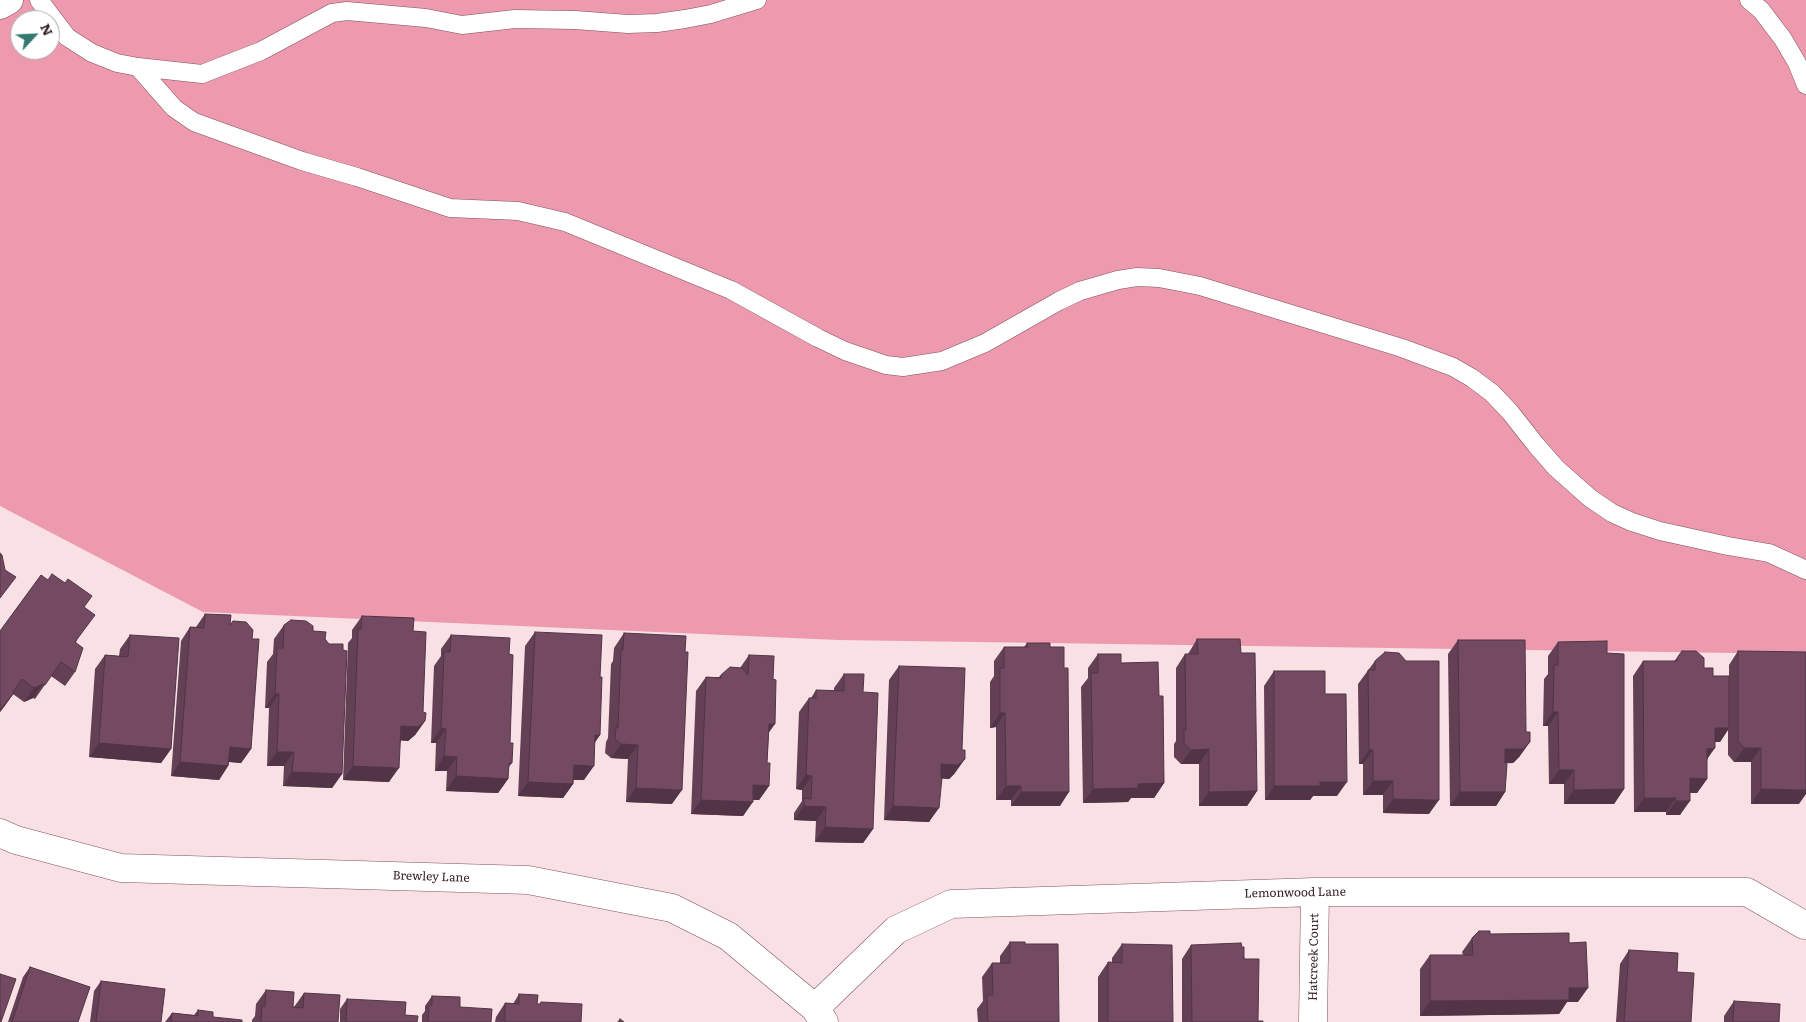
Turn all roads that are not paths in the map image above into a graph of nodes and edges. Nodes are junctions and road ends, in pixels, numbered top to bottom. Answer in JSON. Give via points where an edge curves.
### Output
{"nodes":[{"id":1,"x":9,"y":0,"type":"edge"},
{"id":2,"x":38,"y":0,"type":"edge"},
{"id":3,"x":757,"y":0,"type":"edge"},
{"id":4,"x":1749,"y":0,"type":"edge"},
{"id":5,"x":0,"y":5,"type":"edge"},
{"id":6,"x":138,"y":68,"type":"junction"},
{"id":7,"x":1806,"y":84,"type":"edge"},
{"id":8,"x":1806,"y":570,"type":"edge"},
{"id":9,"x":0,"y":833,"type":"edge"},
{"id":10,"x":1315,"y":892,"type":"junction"},
{"id":11,"x":1804,"y":925,"type":"dead end"},
{"id":12,"x":819,"y":1015,"type":"edge"},
{"id":13,"x":1313,"y":1022,"type":"edge"}],
"edges":[{"from":1,"to":5,"type":"street"},
{"from":2,"to":6,"type":"lane","via":[[67,37],[92,53]]},
{"from":3,"to":6,"type":"lane","via":[[694,17],[628,24],[515,19],[462,25],[426,18],[346,11],[332,13],[261,51],[202,74]]},
{"from":4,"to":7,"type":"lane","via":[[1783,39]]},
{"from":6,"to":8,"type":"lane","via":[[174,108],[194,122],[302,161],[450,208],[518,210],[565,222],[731,290],[844,351],[886,365],[903,367],[942,361],[985,343],[1080,291],[1118,280],[1159,278],[1208,289],[1402,348],[1453,367],[1492,393],[1556,468],[1612,513],[1660,531],[1769,553]]},
{"from":9,"to":12,"type":"street","name":"Brewley Lane","via":[[121,868],[528,880],[672,908],[728,936]]},
{"from":10,"to":11,"type":"street","name":"Lemonwood Lane","via":[[1747,892]]},
{"from":10,"to":12,"type":"street","name":"Lemonwood Lane","via":[[951,904],[896,930]]},
{"from":10,"to":13,"type":"street","name":"Hatcreek Court"}]}
